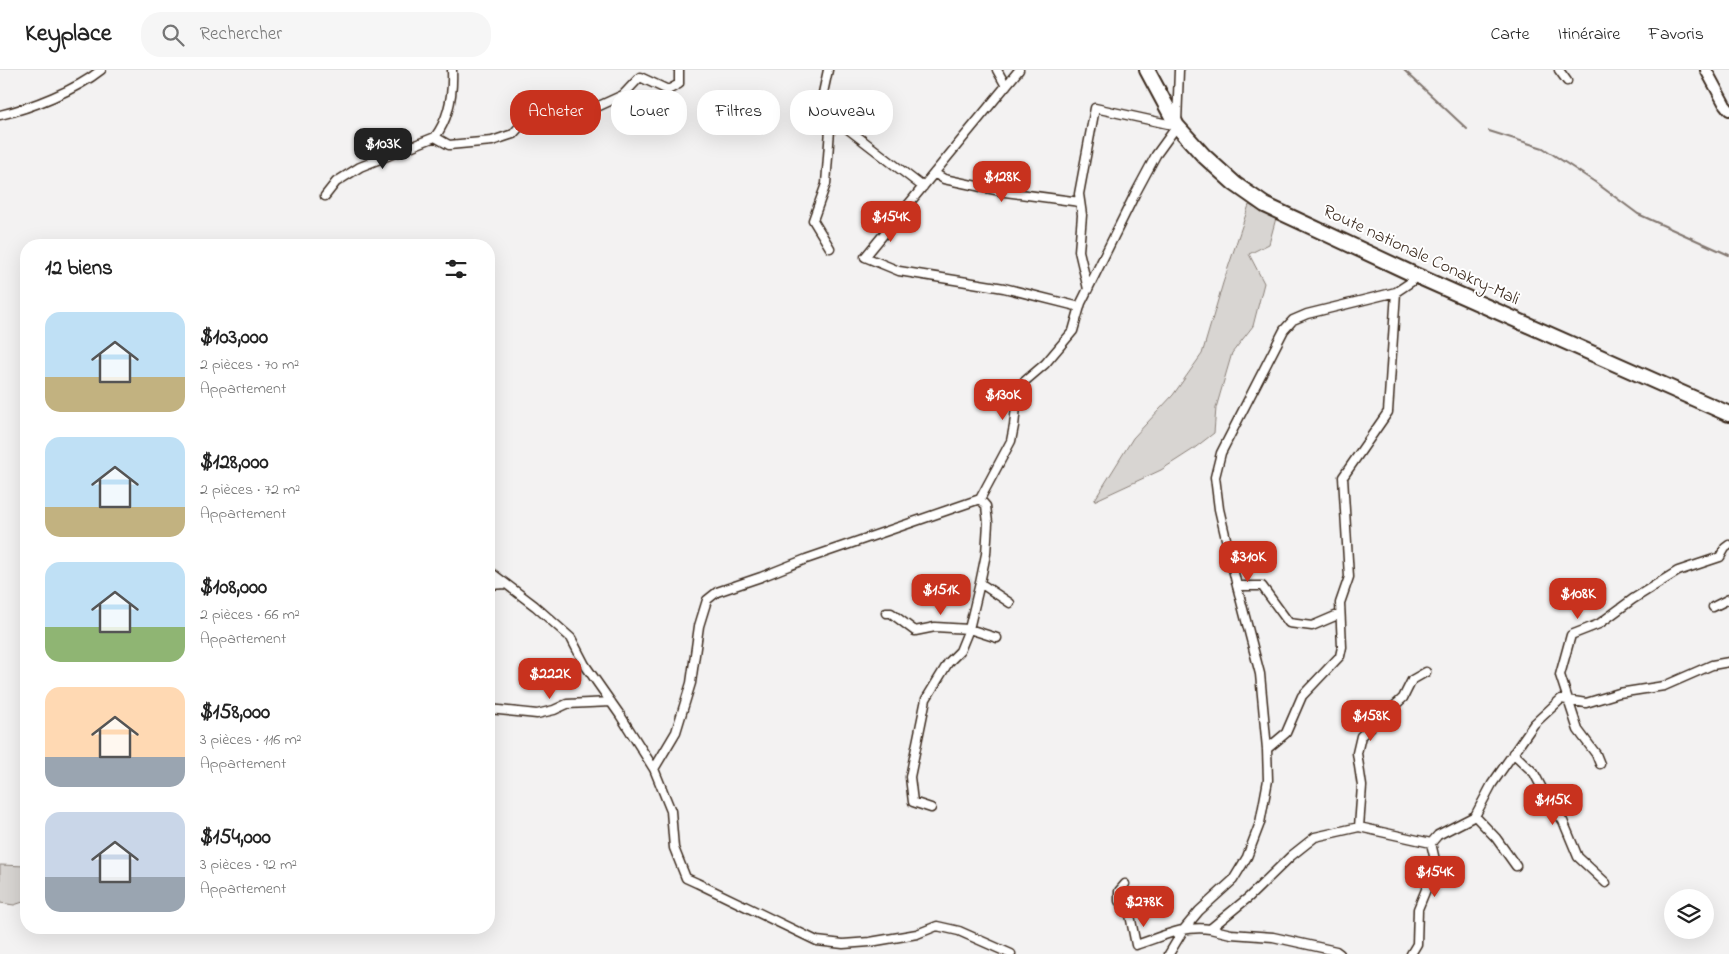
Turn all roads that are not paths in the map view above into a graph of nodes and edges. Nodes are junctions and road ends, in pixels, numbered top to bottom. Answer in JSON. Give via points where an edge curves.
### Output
{"nodes":[{"id":1,"x":101,"y":70,"type":"edge"},
{"id":2,"x":452,"y":70,"type":"edge"},
{"id":3,"x":679,"y":70,"type":"edge"},
{"id":4,"x":828,"y":70,"type":"edge"},
{"id":5,"x":997,"y":70,"type":"edge"},
{"id":6,"x":1019,"y":70,"type":"edge"},
{"id":7,"x":1147,"y":70,"type":"edge"},
{"id":8,"x":1179,"y":70,"type":"edge"},
{"id":9,"x":1558,"y":70,"type":"edge"},
{"id":10,"x":1706,"y":70,"type":"edge"},
{"id":11,"x":1568,"y":81,"type":"dead end"},
{"id":12,"x":1006,"y":86,"type":"junction"},
{"id":13,"x":824,"y":90,"type":"edge"},
{"id":14,"x":1729,"y":110,"type":"edge"},
{"id":15,"x":0,"y":115,"type":"edge"},
{"id":16,"x":1177,"y":126,"type":"junction"},
{"id":17,"x":830,"y":135,"type":"edge"},
{"id":18,"x":856,"y":135,"type":"edge"},
{"id":19,"x":435,"y":137,"type":"junction"},
{"id":20,"x":934,"y":173,"type":"junction"},
{"id":21,"x":923,"y":186,"type":"junction"},
{"id":22,"x":325,"y":196,"type":"dead end"},
{"id":23,"x":1080,"y":202,"type":"junction"},
{"id":24,"x":830,"y":248,"type":"dead end"},
{"id":25,"x":1415,"y":275,"type":"junction"},
{"id":26,"x":1088,"y":289,"type":"junction"},
{"id":27,"x":1396,"y":292,"type":"junction"},
{"id":28,"x":1080,"y":307,"type":"junction"},
{"id":29,"x":1729,"y":414,"type":"edge"},
{"id":30,"x":980,"y":499,"type":"junction"},
{"id":31,"x":1729,"y":545,"type":"edge"},
{"id":32,"x":495,"y":576,"type":"edge"},
{"id":33,"x":980,"y":583,"type":"junction"},
{"id":34,"x":506,"y":584,"type":"junction"},
{"id":35,"x":495,"y":585,"type":"edge"},
{"id":36,"x":1237,"y":586,"type":"junction"},
{"id":37,"x":1729,"y":599,"type":"edge"},
{"id":38,"x":1010,"y":603,"type":"dead end"},
{"id":39,"x":1713,"y":607,"type":"dead end"},
{"id":40,"x":886,"y":613,"type":"dead end"},
{"id":41,"x":1340,"y":614,"type":"junction"},
{"id":42,"x":969,"y":629,"type":"junction"},
{"id":43,"x":997,"y":638,"type":"dead end"},
{"id":44,"x":1729,"y":662,"type":"edge"},
{"id":45,"x":1426,"y":672,"type":"dead end"},
{"id":46,"x":1568,"y":700,"type":"junction"},
{"id":47,"x":612,"y":702,"type":"junction"},
{"id":48,"x":495,"y":710,"type":"edge"},
{"id":49,"x":1267,"y":749,"type":"junction"},
{"id":50,"x":1513,"y":753,"type":"junction"},
{"id":51,"x":1600,"y":764,"type":"dead end"},
{"id":52,"x":654,"y":768,"type":"junction"},
{"id":53,"x":931,"y":808,"type":"dead end"},
{"id":54,"x":1475,"y":816,"type":"junction"},
{"id":55,"x":1359,"y":827,"type":"junction"},
{"id":56,"x":1431,"y":843,"type":"junction"},
{"id":57,"x":1516,"y":866,"type":"dead end"},
{"id":58,"x":1606,"y":883,"type":"dead end"},
{"id":59,"x":1125,"y":884,"type":"dead end"},
{"id":60,"x":1184,"y":929,"type":"junction"},
{"id":61,"x":1210,"y":929,"type":"junction"},
{"id":62,"x":1012,"y":954,"type":"edge"},
{"id":63,"x":1169,"y":954,"type":"edge"},
{"id":64,"x":1340,"y":954,"type":"edge"},
{"id":65,"x":1411,"y":954,"type":"edge"}],
"edges":[{"from":1,"to":15,"type":"street","via":[[52,98]]},
{"from":2,"to":19,"type":"street","via":[[450,109]]},
{"from":3,"to":19,"type":"street","via":[[679,84],[668,90],[640,77],[623,95],[599,106],[530,115],[513,134],[492,141],[449,145]]},
{"from":4,"to":13,"type":"street"},
{"from":5,"to":12,"type":"street"},
{"from":6,"to":12,"type":"street"},
{"from":7,"to":16,"type":"highway","name":"Route nationale Conakry-Mali"},
{"from":8,"to":16,"type":"street"},
{"from":9,"to":11,"type":"street"},
{"from":10,"to":14,"type":"street"},
{"from":12,"to":20,"type":"street"},
{"from":16,"to":23,"type":"street","via":[[1095,108],[1078,194]]},
{"from":16,"to":25,"type":"highway","name":"Route nationale Conakry-Mali","via":[[1235,184],[1265,205]]},
{"from":16,"to":26,"type":"street","via":[[1156,155]]},
{"from":17,"to":24,"type":"street","via":[[826,184],[813,220]]},
{"from":18,"to":21,"type":"street"},
{"from":19,"to":22,"type":"street","via":[[360,167],[336,182]]},
{"from":20,"to":21,"type":"street"},
{"from":20,"to":23,"type":"street","via":[[944,179],[1005,192]]},
{"from":21,"to":28,"type":"street","via":[[865,257],[899,271],[1004,288]]},
{"from":23,"to":26,"type":"street","via":[[1079,251]]},
{"from":25,"to":27,"type":"street","via":[[1411,282]]},
{"from":25,"to":29,"type":"highway","name":"Route nationale Conakry-Mali"},
{"from":26,"to":28,"type":"street"},
{"from":27,"to":36,"type":"street","via":[[1306,314],[1293,320],[1284,330],[1221,453],[1215,477]]},
{"from":27,"to":41,"type":"street","via":[[1388,412],[1343,477],[1349,576]]},
{"from":28,"to":30,"type":"street","via":[[1073,331],[1045,364],[1018,387],[1011,441]]},
{"from":30,"to":33,"type":"street","via":[[986,506],[988,523]]},
{"from":30,"to":52,"type":"street","via":[[717,592],[708,600],[699,626],[691,683],[676,732]]},
{"from":31,"to":46,"type":"street","via":[[1720,557],[1678,571],[1633,598],[1599,624],[1570,635],[1560,675]]},
{"from":32,"to":34,"type":"street"},
{"from":33,"to":38,"type":"street"},
{"from":33,"to":42,"type":"street"},
{"from":34,"to":35,"type":"street"},
{"from":34,"to":47,"type":"street","via":[[571,638],[585,665]]},
{"from":36,"to":41,"type":"street","via":[[1262,586],[1289,623],[1312,626]]},
{"from":36,"to":49,"type":"street","via":[[1260,674]]},
{"from":37,"to":39,"type":"street"},
{"from":40,"to":42,"type":"street","via":[[891,612],[915,631],[935,627]]},
{"from":41,"to":49,"type":"street","via":[[1340,656],[1302,696],[1286,733]]},
{"from":42,"to":43,"type":"street"},
{"from":42,"to":53,"type":"street","via":[[960,651],[926,700],[910,777],[913,802]]},
{"from":44,"to":46,"type":"street","via":[[1664,686],[1586,702]]},
{"from":45,"to":55,"type":"street","via":[[1412,680],[1403,698],[1361,736],[1357,753],[1362,786]]},
{"from":46,"to":50,"type":"street","via":[[1561,699],[1534,724]]},
{"from":46,"to":51,"type":"street","via":[[1578,730]]},
{"from":47,"to":48,"type":"street","via":[[567,704],[537,714]]},
{"from":47,"to":52,"type":"street"},
{"from":49,"to":60,"type":"street","via":[[1268,780],[1260,823],[1247,857],[1233,880]]},
{"from":50,"to":54,"type":"street"},
{"from":50,"to":58,"type":"street","via":[[1534,773],[1563,821],[1578,857]]},
{"from":52,"to":62,"type":"street","via":[[671,811],[674,848],[686,878],[817,941],[843,944],[870,942],[917,934],[937,926],[960,931]]},
{"from":54,"to":56,"type":"street","via":[[1438,835]]},
{"from":54,"to":57,"type":"street"},
{"from":55,"to":56,"type":"street"},
{"from":55,"to":61,"type":"street","via":[[1315,837]]},
{"from":56,"to":65,"type":"street","via":[[1439,878],[1427,887],[1418,909],[1417,944]]},
{"from":59,"to":60,"type":"street","via":[[1119,891],[1119,901],[1130,915],[1136,945]]},
{"from":60,"to":61,"type":"street"},
{"from":60,"to":63,"type":"street"},
{"from":61,"to":64,"type":"street","via":[[1273,938]]}]}
